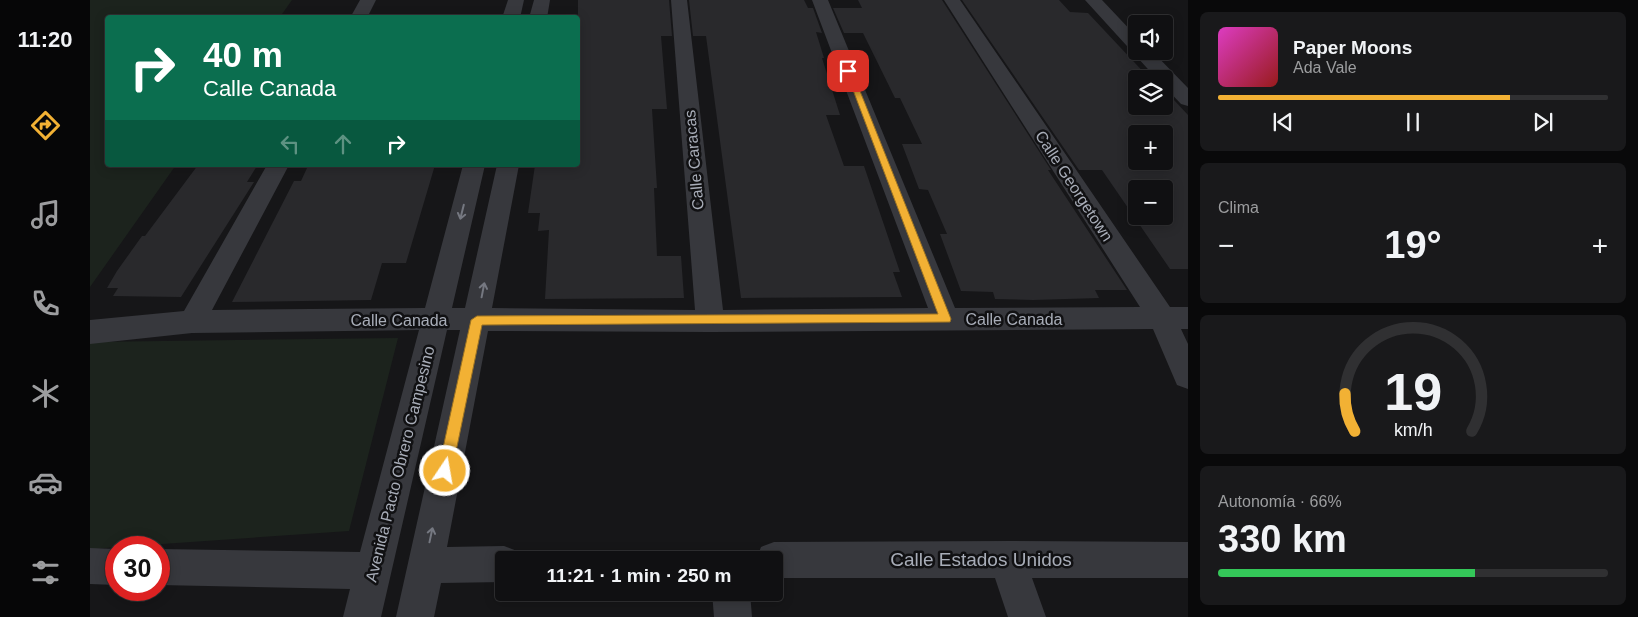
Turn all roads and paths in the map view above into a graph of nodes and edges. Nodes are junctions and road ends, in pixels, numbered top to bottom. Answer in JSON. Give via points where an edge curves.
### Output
{"nodes":[{"id":1,"x":368,"y":0,"type":"edge"},
{"id":2,"x":516,"y":0,"type":"edge"},
{"id":3,"x":542,"y":0,"type":"edge"},
{"id":4,"x":680,"y":0,"type":"edge"},
{"id":5,"x":820,"y":0,"type":"edge"},
{"id":6,"x":952,"y":0,"type":"edge"},
{"id":7,"x":1092,"y":0,"type":"edge"},
{"id":8,"x":360,"y":15,"type":"edge"},
{"id":9,"x":512,"y":15,"type":"edge"},
{"id":10,"x":539,"y":15,"type":"edge"},
{"id":11,"x":1128,"y":38,"type":"edge"},
{"id":12,"x":1150,"y":60,"type":"edge"},
{"id":13,"x":1188,"y":100,"type":"edge"},
{"id":14,"x":277,"y":167,"type":"edge"},
{"id":15,"x":474,"y":167,"type":"edge"},
{"id":16,"x":508,"y":167,"type":"edge"},
{"id":17,"x":1175,"y":318,"type":"edge"},
{"id":18,"x":436,"y":319,"type":"junction"},
{"id":19,"x":946,"y":319,"type":"junction"},
{"id":20,"x":477,"y":320,"type":"junction"},
{"id":21,"x":710,"y":321,"type":"junction"},
{"id":22,"x":192,"y":322,"type":"junction"},
{"id":23,"x":90,"y":332,"type":"edge"},
{"id":24,"x":1188,"y":376,"type":"edge"},
{"id":25,"x":1007,"y":559,"type":"junction"},
{"id":26,"x":783,"y":560,"type":"edge"},
{"id":27,"x":1188,"y":560,"type":"edge"},
{"id":28,"x":495,"y":564,"type":"edge"},
{"id":29,"x":425,"y":565,"type":"junction"},
{"id":30,"x":90,"y":566,"type":"edge"},
{"id":31,"x":105,"y":567,"type":"edge"},
{"id":32,"x":170,"y":568,"type":"edge"},
{"id":33,"x":374,"y":571,"type":"junction"},
{"id":34,"x":732,"y":601,"type":"edge"},
{"id":35,"x":362,"y":617,"type":"edge"},
{"id":36,"x":415,"y":617,"type":"edge"},
{"id":37,"x":733,"y":617,"type":"edge"},
{"id":38,"x":1027,"y":617,"type":"edge"}],
"edges":[{"from":1,"to":8,"type":"street"},
{"from":2,"to":9,"type":"street"},
{"from":3,"to":10,"type":"street"},
{"from":4,"to":21,"type":"street","name":"Calle Caracas"},
{"from":5,"to":19,"type":"street"},
{"from":6,"to":17,"type":"street","name":"Calle Georgetown"},
{"from":7,"to":11,"type":"street"},
{"from":12,"to":13,"type":"street"},
{"from":14,"to":22,"type":"street"},
{"from":15,"to":18,"type":"street","name":"Avenida Pacto Obrero Campesino","one_way":true},
{"from":20,"to":16,"type":"street","one_way":true},
{"from":17,"to":19,"type":"street","name":"Calle Canada"},
{"from":17,"to":24,"type":"street","name":"Calle Georgetown"},
{"from":18,"to":20,"type":"street","name":"Calle Canada"},
{"from":18,"to":22,"type":"street","name":"Calle Canada"},
{"from":18,"to":33,"type":"street","name":"Avenida Pacto Obrero Campesino"},
{"from":19,"to":21,"type":"street","name":"Calle Canada"},
{"from":20,"to":21,"type":"street","name":"Calle Canada"},
{"from":29,"to":20,"type":"street","one_way":true},
{"from":22,"to":23,"type":"street","name":"Calle Canada"},
{"from":25,"to":26,"type":"street","name":"Calle Estados Unidos"},
{"from":25,"to":27,"type":"street","name":"Calle Estados Unidos"},
{"from":25,"to":38,"type":"street"},
{"from":28,"to":29,"type":"street"},
{"from":29,"to":36,"type":"street"},
{"from":30,"to":31,"type":"street"},
{"from":32,"to":33,"type":"street"},
{"from":33,"to":35,"type":"street","name":"Avenida Pacto Obrero Campesino"},
{"from":34,"to":37,"type":"street"}]}
